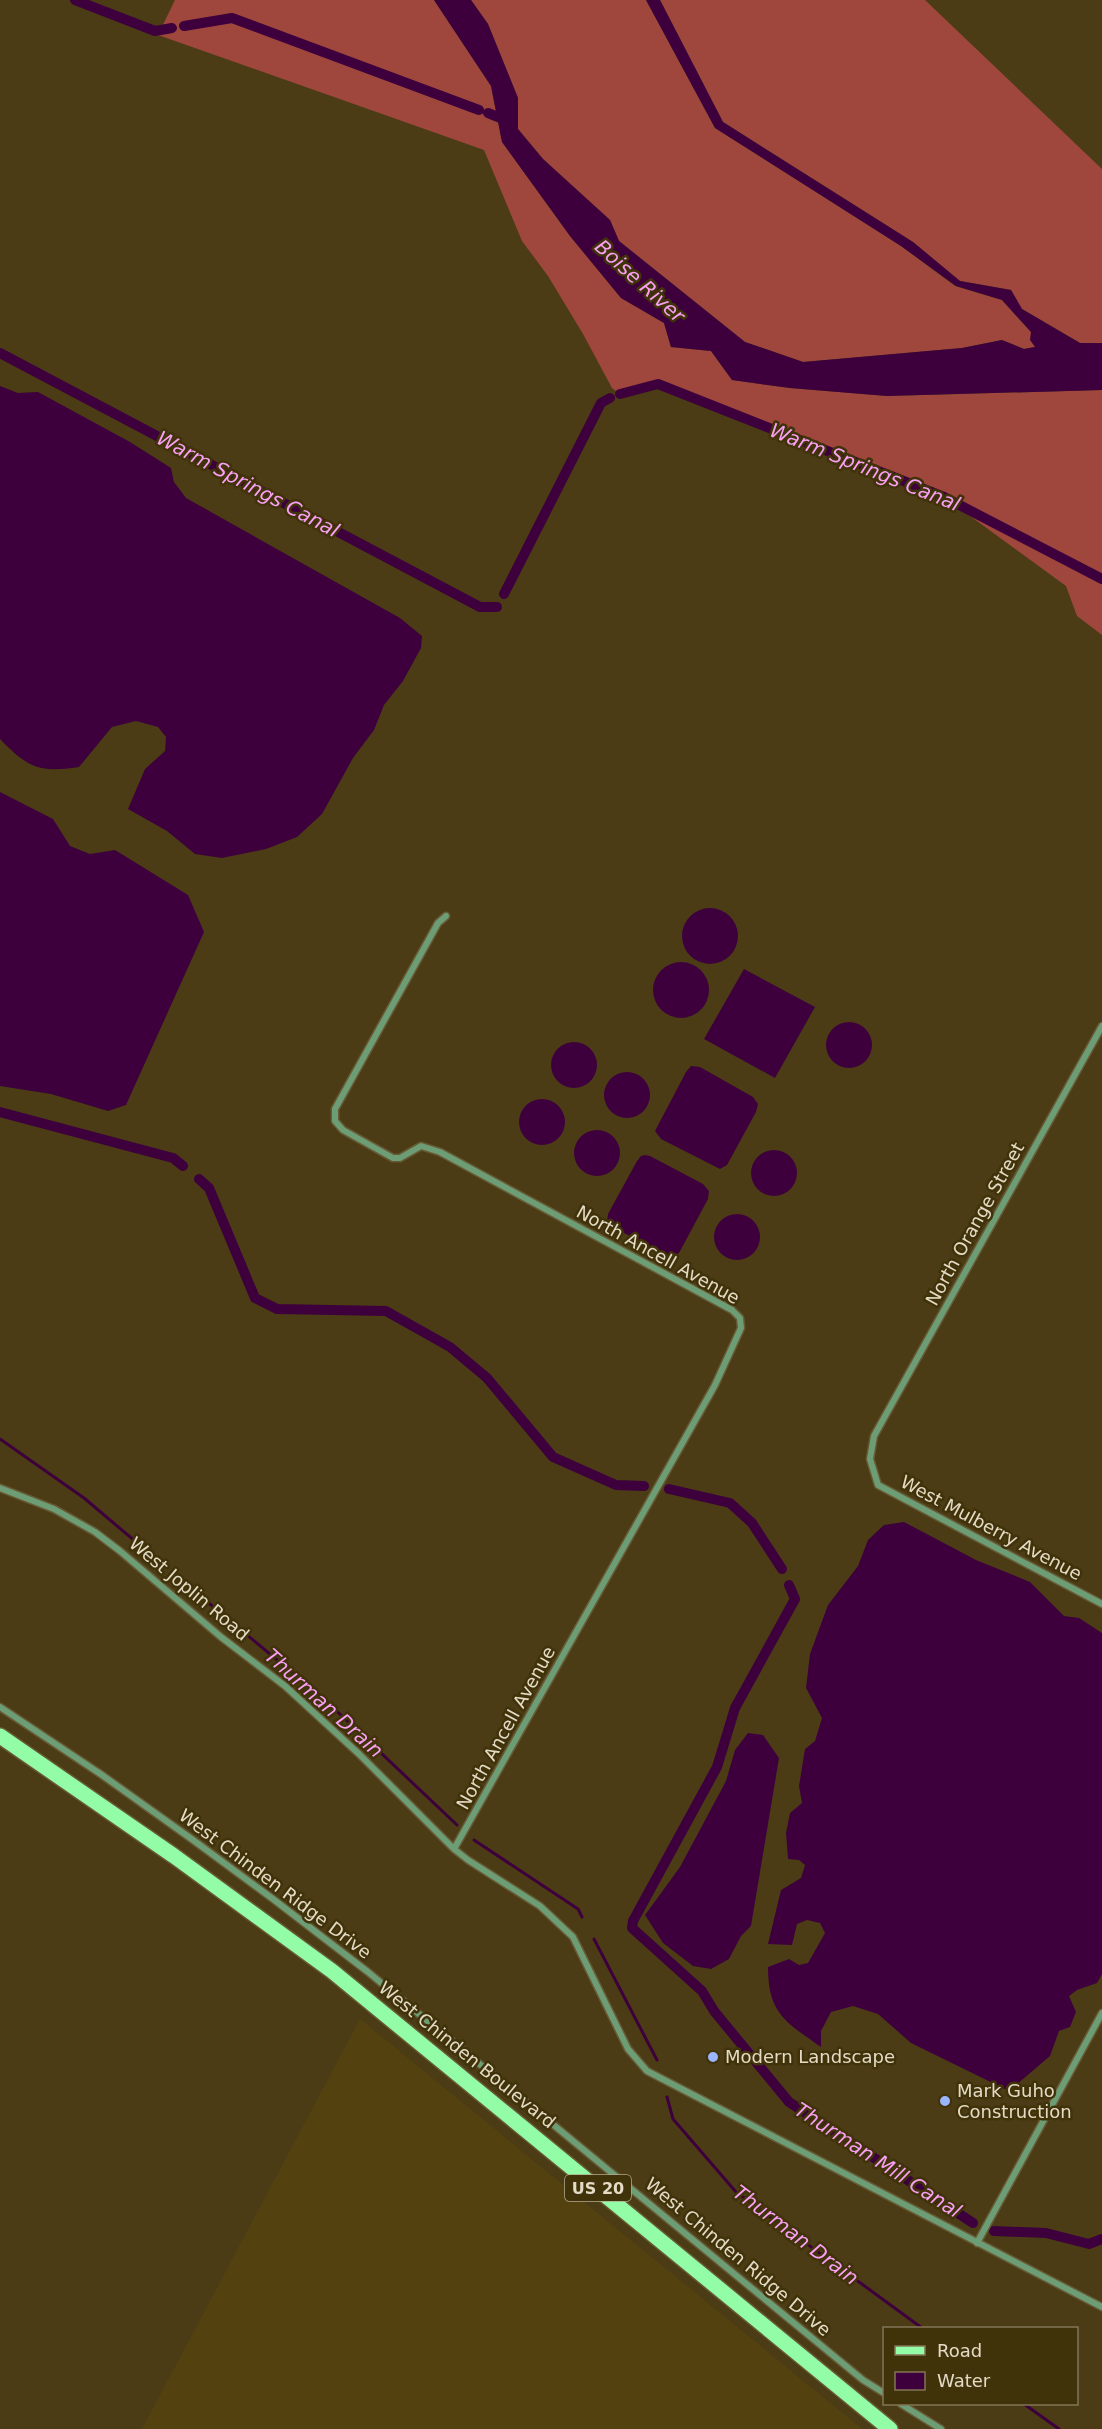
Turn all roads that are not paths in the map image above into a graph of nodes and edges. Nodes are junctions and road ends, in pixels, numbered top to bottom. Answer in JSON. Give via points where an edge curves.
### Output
{"nodes":[{"id":1,"x":446,"y":916,"type":"dead end"},
{"id":2,"x":1102,"y":1026,"type":"edge"},
{"id":3,"x":874,"y":1436,"type":"joint"},
{"id":4,"x":0,"y":1488,"type":"edge"},
{"id":5,"x":1102,"y":1604,"type":"edge"},
{"id":6,"x":0,"y":1707,"type":"edge"},
{"id":7,"x":0,"y":1736,"type":"edge"},
{"id":8,"x":454,"y":1849,"type":"junction"},
{"id":9,"x":1102,"y":2013,"type":"edge"},
{"id":10,"x":977,"y":2243,"type":"junction"},
{"id":11,"x":1102,"y":2307,"type":"edge"},
{"id":12,"x":883,"y":2392,"type":"edge"},
{"id":13,"x":904,"y":2405,"type":"edge"},
{"id":14,"x":890,"y":2429,"type":"edge"},
{"id":15,"x":941,"y":2429,"type":"edge"}],
"edges":[{"from":1,"to":8,"type":"street","name":"North Ancell Avenue","via":[[438,922],[335,1109],[333,1116],[338,1126],[393,1158],[421,1146],[440,1152],[732,1310],[740,1318],[741,1328],[715,1384]]},
{"from":2,"to":3,"type":"street","name":"North Orange Street"},
{"from":3,"to":5,"type":"street","name":"West Mulberry Avenue","via":[[870,1459],[878,1485]]},
{"from":4,"to":8,"type":"street","name":"West Joplin Road","via":[[54,1509],[120,1551],[285,1686]]},
{"from":6,"to":12,"type":"street","name":"West Chinden Ridge Drive","via":[[102,1775],[282,1906],[438,2028]]},
{"from":7,"to":14,"type":"main road","name":"West Chinden Boulevard","number":"US 20","via":[[332,1971]]},
{"from":8,"to":10,"type":"street","name":"West Joplin Road","via":[[540,1906],[573,1937],[628,2049],[647,2071]]},
{"from":9,"to":10,"type":"street"},
{"from":10,"to":11,"type":"street","name":"West Joplin Road"},
{"from":13,"to":15,"type":"street"}]}
